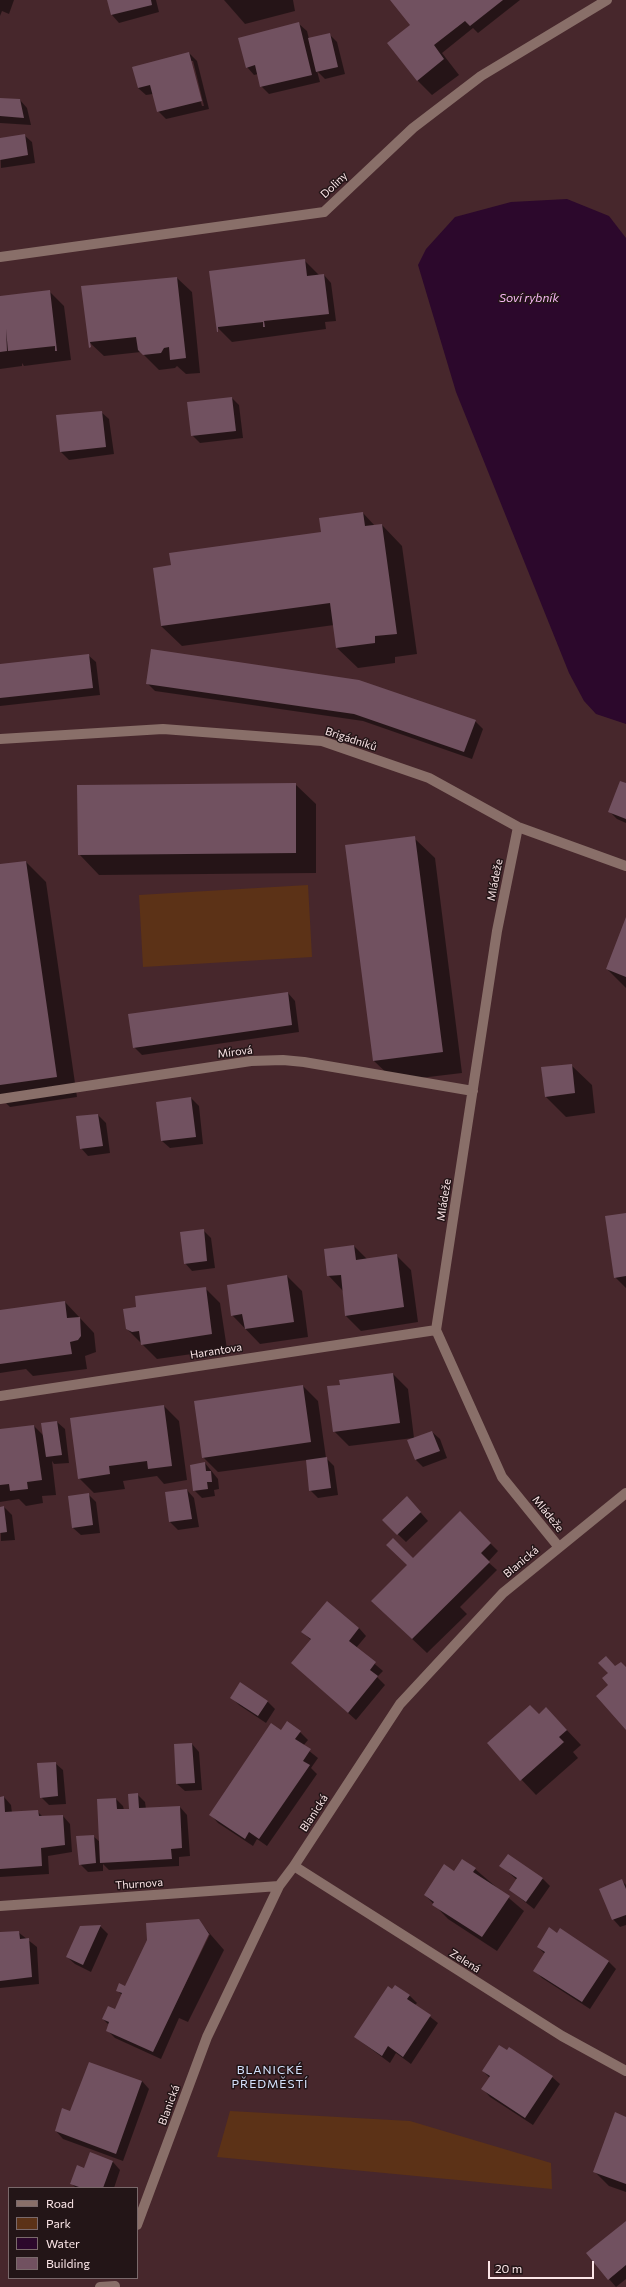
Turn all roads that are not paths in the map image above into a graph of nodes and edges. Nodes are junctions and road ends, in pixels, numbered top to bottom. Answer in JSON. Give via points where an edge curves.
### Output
{"nodes":[{"id":1,"x":607,"y":0,"type":"edge"},
{"id":2,"x":0,"y":257,"type":"edge"},
{"id":3,"x":0,"y":739,"type":"edge"},
{"id":4,"x":518,"y":827,"type":"junction"},
{"id":5,"x":626,"y":866,"type":"edge"},
{"id":6,"x":473,"y":1091,"type":"junction"},
{"id":7,"x":0,"y":1099,"type":"edge"},
{"id":8,"x":436,"y":1330,"type":"junction"},
{"id":9,"x":0,"y":1396,"type":"edge"},
{"id":10,"x":626,"y":1493,"type":"edge"},
{"id":11,"x":558,"y":1546,"type":"junction"},
{"id":12,"x":294,"y":1866,"type":"junction"},
{"id":13,"x":279,"y":1886,"type":"junction"},
{"id":14,"x":0,"y":1906,"type":"edge"},
{"id":15,"x":626,"y":2071,"type":"edge"},
{"id":16,"x":138,"y":2222,"type":"edge"},
{"id":17,"x":116,"y":2284,"type":"edge"},
{"id":18,"x":100,"y":2287,"type":"edge"}],
"edges":[{"from":1,"to":2,"type":"street","name":"Doliny","via":[[481,76],[413,128],[324,212]]},
{"from":3,"to":4,"type":"street","name":"Brigádníků","via":[[163,729],[322,741],[429,778]]},
{"from":4,"to":5,"type":"street","name":"Brigádníků"},
{"from":4,"to":6,"type":"street","name":"Mládeže","via":[[497,931]]},
{"from":6,"to":7,"type":"street","name":"Mírová","via":[[283,1060],[251,1061]]},
{"from":6,"to":8,"type":"street","name":"Mládeže"},
{"from":8,"to":9,"type":"street","name":"Harantova"},
{"from":8,"to":11,"type":"street","name":"Mládeže","via":[[502,1477]]},
{"from":10,"to":11,"type":"street","name":"Blanická"},
{"from":11,"to":12,"type":"street","name":"Blanická","via":[[503,1593],[400,1704]]},
{"from":12,"to":13,"type":"street","name":"Blanická"},
{"from":12,"to":15,"type":"street","name":"Zelená","via":[[562,2036]]},
{"from":13,"to":14,"type":"street","name":"Thurnova"},
{"from":13,"to":16,"type":"street","name":"Blanická","via":[[207,2037]]},
{"from":17,"to":18,"type":"street"}]}
